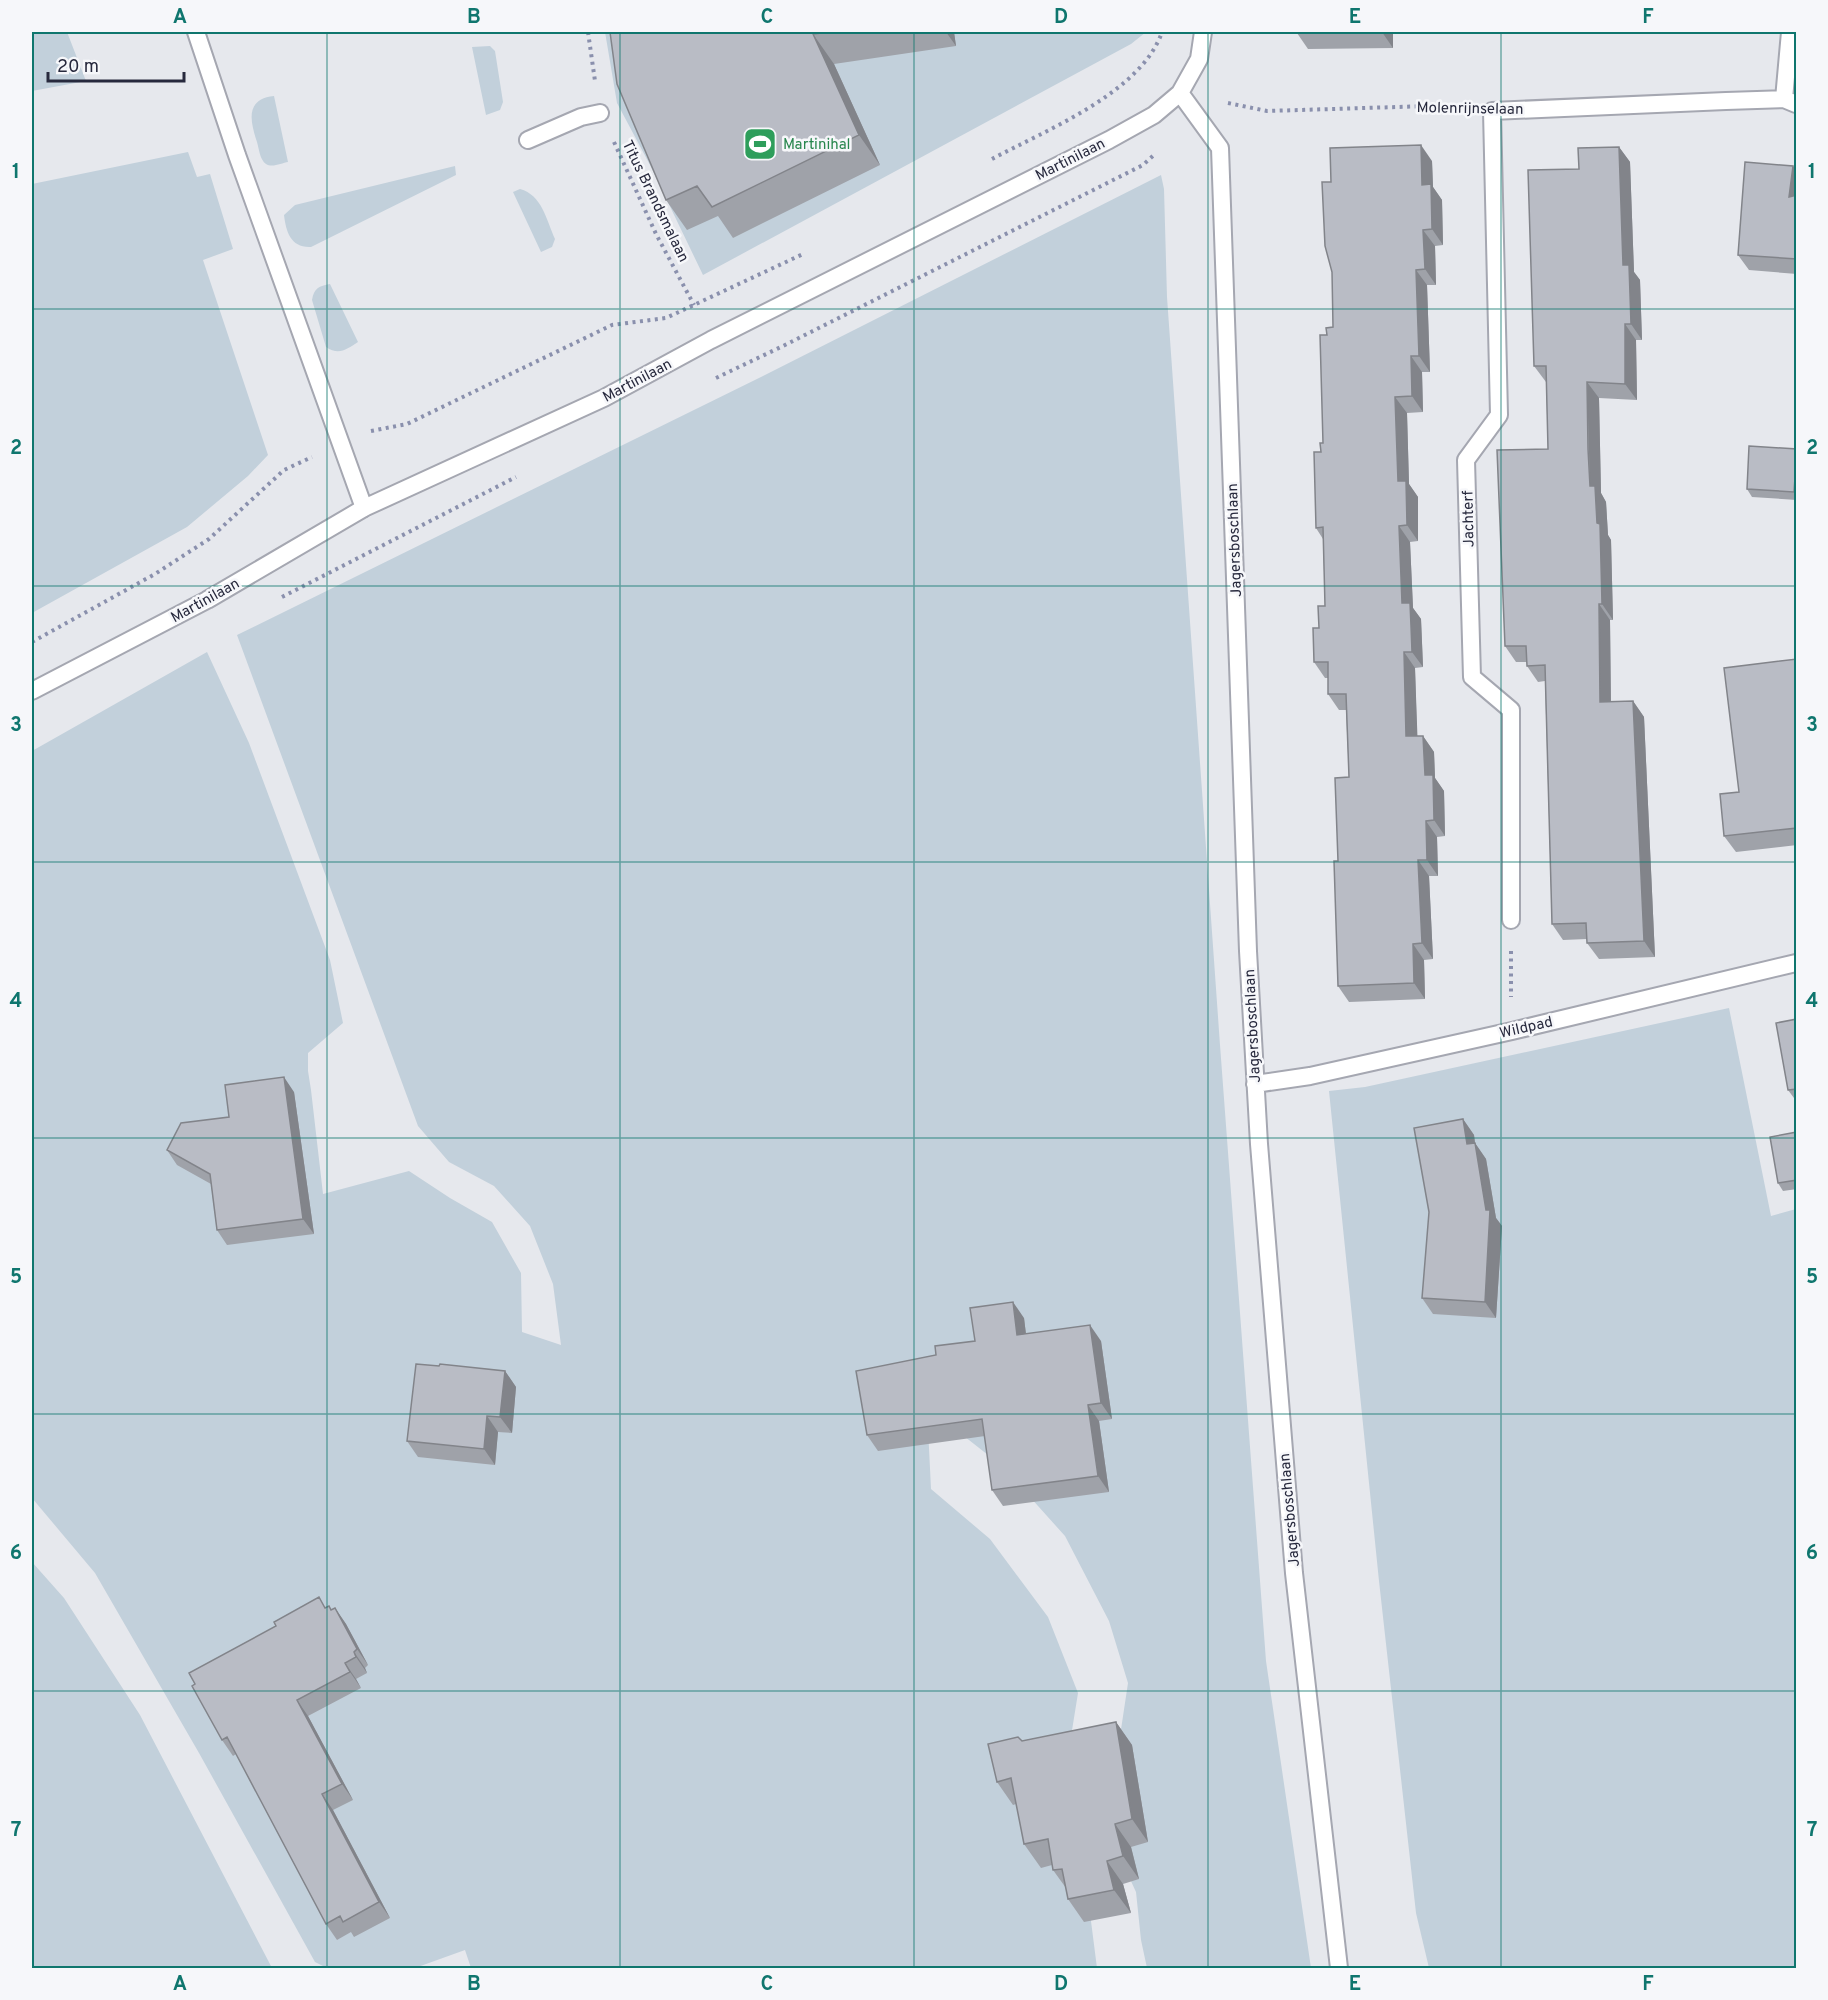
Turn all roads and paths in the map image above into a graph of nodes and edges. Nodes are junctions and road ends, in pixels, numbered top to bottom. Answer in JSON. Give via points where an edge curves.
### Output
{"nodes":[{"id":1,"x":196,"y":32,"type":"edge"},
{"id":2,"x":588,"y":32,"type":"edge"},
{"id":3,"x":1162,"y":32,"type":"edge"},
{"id":4,"x":1203,"y":32,"type":"edge"},
{"id":5,"x":1790,"y":32,"type":"edge"},
{"id":6,"x":1180,"y":93,"type":"junction"},
{"id":7,"x":1790,"y":101,"type":"edge"},
{"id":8,"x":1492,"y":111,"type":"junction"},
{"id":9,"x":600,"y":113,"type":"junction"},
{"id":10,"x":528,"y":140,"type":"dead end"},
{"id":11,"x":991,"y":160,"type":"dead end"},
{"id":12,"x":808,"y":252,"type":"dead end"},
{"id":13,"x":693,"y":304,"type":"junction"},
{"id":14,"x":711,"y":340,"type":"junction"},
{"id":15,"x":341,"y":443,"type":"junction"},
{"id":16,"x":364,"y":508,"type":"junction"},
{"id":17,"x":32,"y":642,"type":"edge"},
{"id":18,"x":32,"y":691,"type":"edge"},
{"id":19,"x":1511,"y":920,"type":"joint"},
{"id":20,"x":1797,"y":963,"type":"edge"},
{"id":21,"x":1512,"y":1031,"type":"junction"},
{"id":22,"x":1255,"y":1084,"type":"junction"},
{"id":23,"x":1339,"y":1968,"type":"edge"}],
"edges":[{"from":1,"to":15,"type":"street"},
{"from":2,"to":9,"type":"path","name":"Titus Brandsmalaan"},
{"from":3,"to":11,"type":"path","via":[[1145,63],[1101,102]]},
{"from":4,"to":6,"type":"street","name":"Martinilaan","via":[[1199,59]]},
{"from":5,"to":7,"type":"street"},
{"from":6,"to":8,"type":"path","name":"Molenrijnselaan","via":[[1267,111],[1465,105]]},
{"from":6,"to":14,"type":"street","name":"Martinilaan","via":[[1154,115],[1109,140]]},
{"from":6,"to":22,"type":"street","name":"Jagersboschlaan","via":[[1220,148]]},
{"from":7,"to":8,"type":"street","name":"Molenrijnselaan"},
{"from":8,"to":19,"type":"street","name":"Jachterf","via":[[1499,415],[1466,460],[1472,677],[1511,710]]},
{"from":9,"to":10,"type":"street"},
{"from":9,"to":13,"type":"path","name":"Titus Brandsmalaan"},
{"from":12,"to":13,"type":"path"},
{"from":13,"to":14,"type":"path","name":"Titus Brandsmalaan"},
{"from":13,"to":15,"type":"path","via":[[666,318],[612,325],[407,424],[368,431]]},
{"from":14,"to":16,"type":"street","name":"Martinilaan","via":[[604,398]]},
{"from":15,"to":16,"type":"street"},
{"from":15,"to":17,"type":"path","via":[[284,470],[209,539],[164,568]]},
{"from":16,"to":18,"type":"street","name":"Martinilaan","via":[[207,600]]},
{"from":19,"to":21,"type":"path"},
{"from":20,"to":21,"type":"street","name":"Wildpad"},
{"from":21,"to":22,"type":"street","name":"Wildpad","via":[[1310,1076]]},
{"from":22,"to":23,"type":"street","name":"Jagersboschlaan","via":[[1294,1573]]}]}
